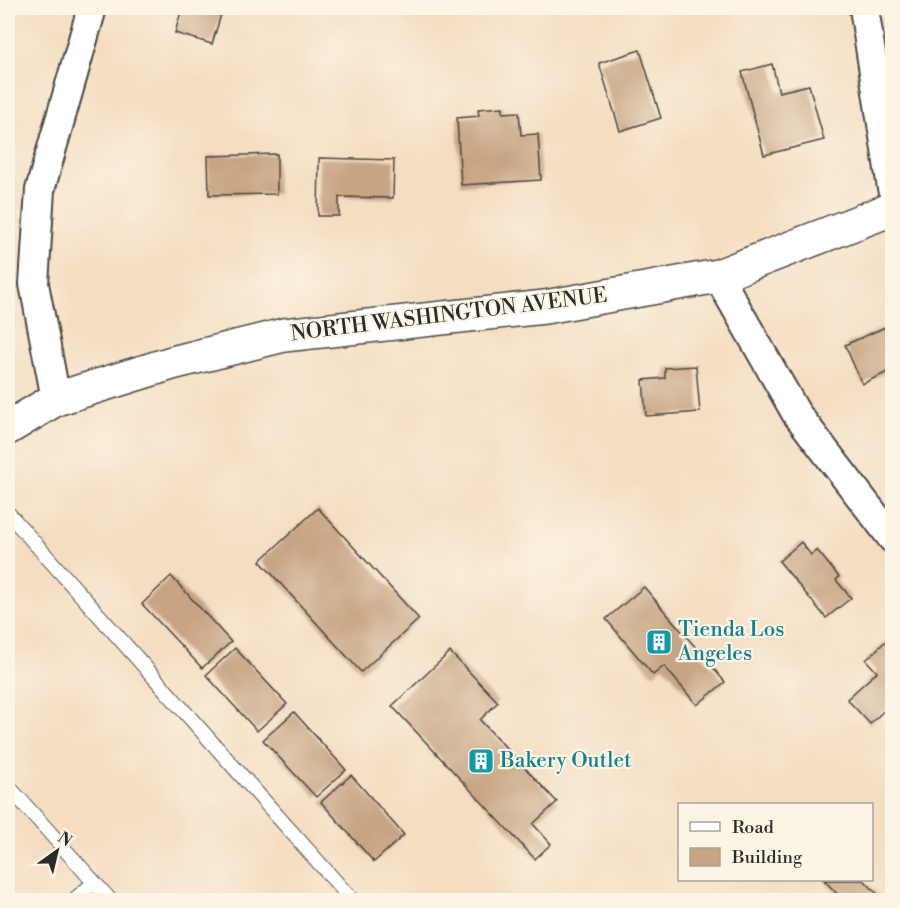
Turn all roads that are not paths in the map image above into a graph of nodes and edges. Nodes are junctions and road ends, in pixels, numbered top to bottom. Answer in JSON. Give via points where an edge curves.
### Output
{"nodes":[{"id":1,"x":92,"y":8,"type":"edge"},
{"id":2,"x":864,"y":8,"type":"edge"},
{"id":3,"x":892,"y":188,"type":"edge"},
{"id":4,"x":892,"y":209,"type":"edge"},
{"id":5,"x":718,"y":276,"type":"junction"},
{"id":6,"x":56,"y":399,"type":"junction"},
{"id":7,"x":8,"y":428,"type":"edge"},
{"id":8,"x":8,"y":513,"type":"edge"},
{"id":9,"x":892,"y":538,"type":"edge"},
{"id":10,"x":8,"y":786,"type":"edge"},
{"id":11,"x":94,"y":883,"type":"junction"},
{"id":12,"x":74,"y":900,"type":"edge"},
{"id":13,"x":110,"y":900,"type":"edge"},
{"id":14,"x":352,"y":900,"type":"edge"}],
"edges":[{"from":1,"to":6,"type":"street","via":[[40,190],[34,284]]},
{"from":2,"to":3,"type":"street"},
{"from":4,"to":5,"type":"main road","name":"NORTH WASHINGTON AVENUE"},
{"from":5,"to":6,"type":"main road","name":"NORTH WASHINGTON AVENUE","via":[[545,307],[284,336],[172,363]]},
{"from":5,"to":9,"type":"street","via":[[796,413]]},
{"from":6,"to":7,"type":"main road","name":"NORTH WASHINGTON AVENUE"},
{"from":8,"to":14,"type":"lane"},
{"from":10,"to":11,"type":"lane"},
{"from":11,"to":12,"type":"lane"},
{"from":11,"to":13,"type":"lane"}]}
